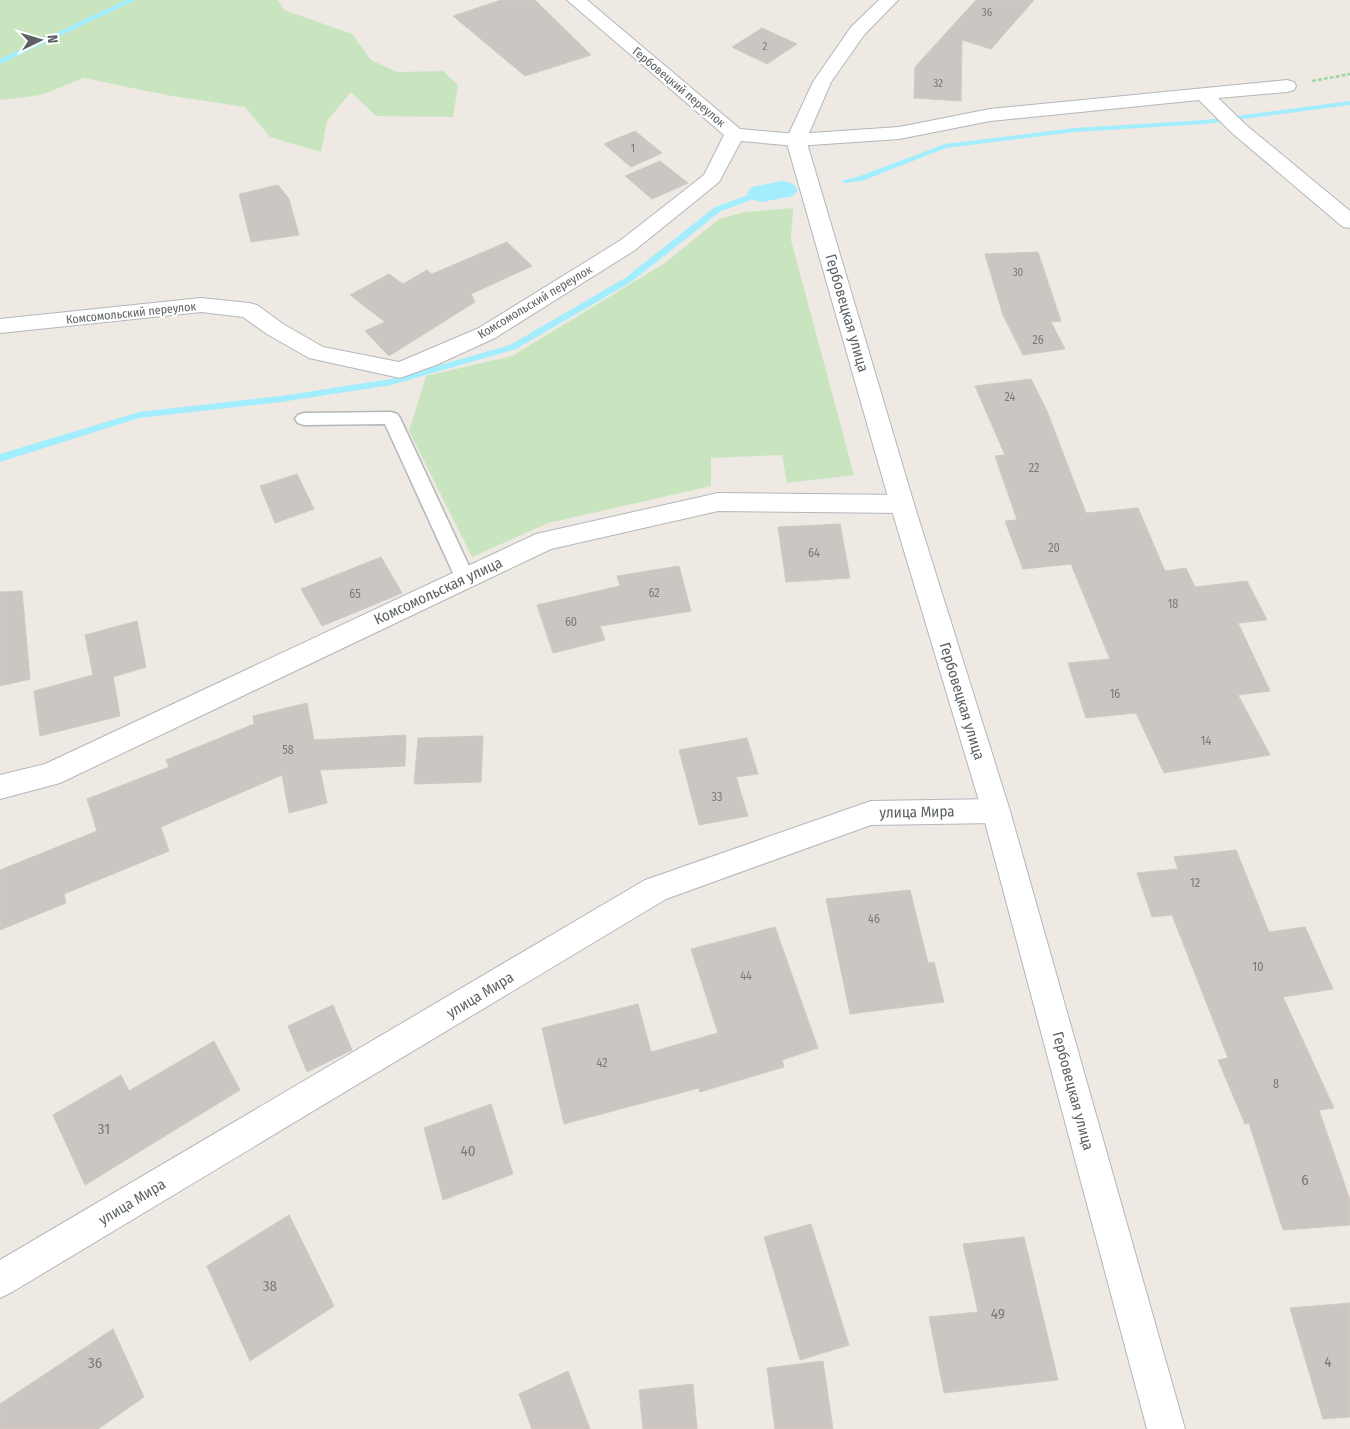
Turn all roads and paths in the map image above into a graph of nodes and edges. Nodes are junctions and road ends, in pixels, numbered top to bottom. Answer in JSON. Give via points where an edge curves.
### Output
{"nodes":[{"id":1,"x":576,"y":0,"type":"edge"},
{"id":2,"x":889,"y":0,"type":"edge"},
{"id":3,"x":1350,"y":74,"type":"edge"},
{"id":4,"x":1287,"y":86,"type":"joint"},
{"id":5,"x":1204,"y":95,"type":"junction"},
{"id":6,"x":734,"y":134,"type":"junction"},
{"id":7,"x":796,"y":140,"type":"junction"},
{"id":8,"x":1350,"y":222,"type":"edge"},
{"id":9,"x":0,"y":326,"type":"edge"},
{"id":10,"x":304,"y":419,"type":"dead end"},
{"id":11,"x":902,"y":504,"type":"junction"},
{"id":12,"x":465,"y":579,"type":"junction"},
{"id":13,"x":0,"y":787,"type":"edge"},
{"id":14,"x":996,"y":812,"type":"junction"},
{"id":15,"x":0,"y":1280,"type":"edge"},
{"id":16,"x":1166,"y":1429,"type":"edge"}],
"edges":[{"from":1,"to":6,"type":"street","name":"Гербовецкий переулок"},
{"from":2,"to":7,"type":"street","via":[[857,31],[822,82]]},
{"from":3,"to":4,"type":"path"},
{"from":4,"to":5,"type":"street","name":"Гербовецкий переулок"},
{"from":5,"to":7,"type":"street","name":"Гербовецкий переулок","via":[[990,115],[899,134]]},
{"from":5,"to":8,"type":"street","via":[[1239,129]]},
{"from":6,"to":7,"type":"street","name":"Гербовецкий переулок"},
{"from":6,"to":9,"type":"street","name":"Комсомольский переулок","via":[[712,178],[628,245],[488,333],[400,370],[317,353],[249,310],[201,305]]},
{"from":7,"to":11,"type":"street","name":"Гербовецкая улица"},
{"from":10,"to":12,"type":"lane","via":[[391,418]]},
{"from":11,"to":12,"type":"street","name":"Комсомольская улица","via":[[718,502],[545,541]]},
{"from":11,"to":14,"type":"street","name":"Гербовецкая улица"},
{"from":12,"to":13,"type":"street","name":"Комсомольская улица","via":[[50,775]]},
{"from":14,"to":15,"type":"street","name":"улица Мира","via":[[871,813],[656,889]]},
{"from":14,"to":16,"type":"street","name":"Гербовецкая улица"}]}
